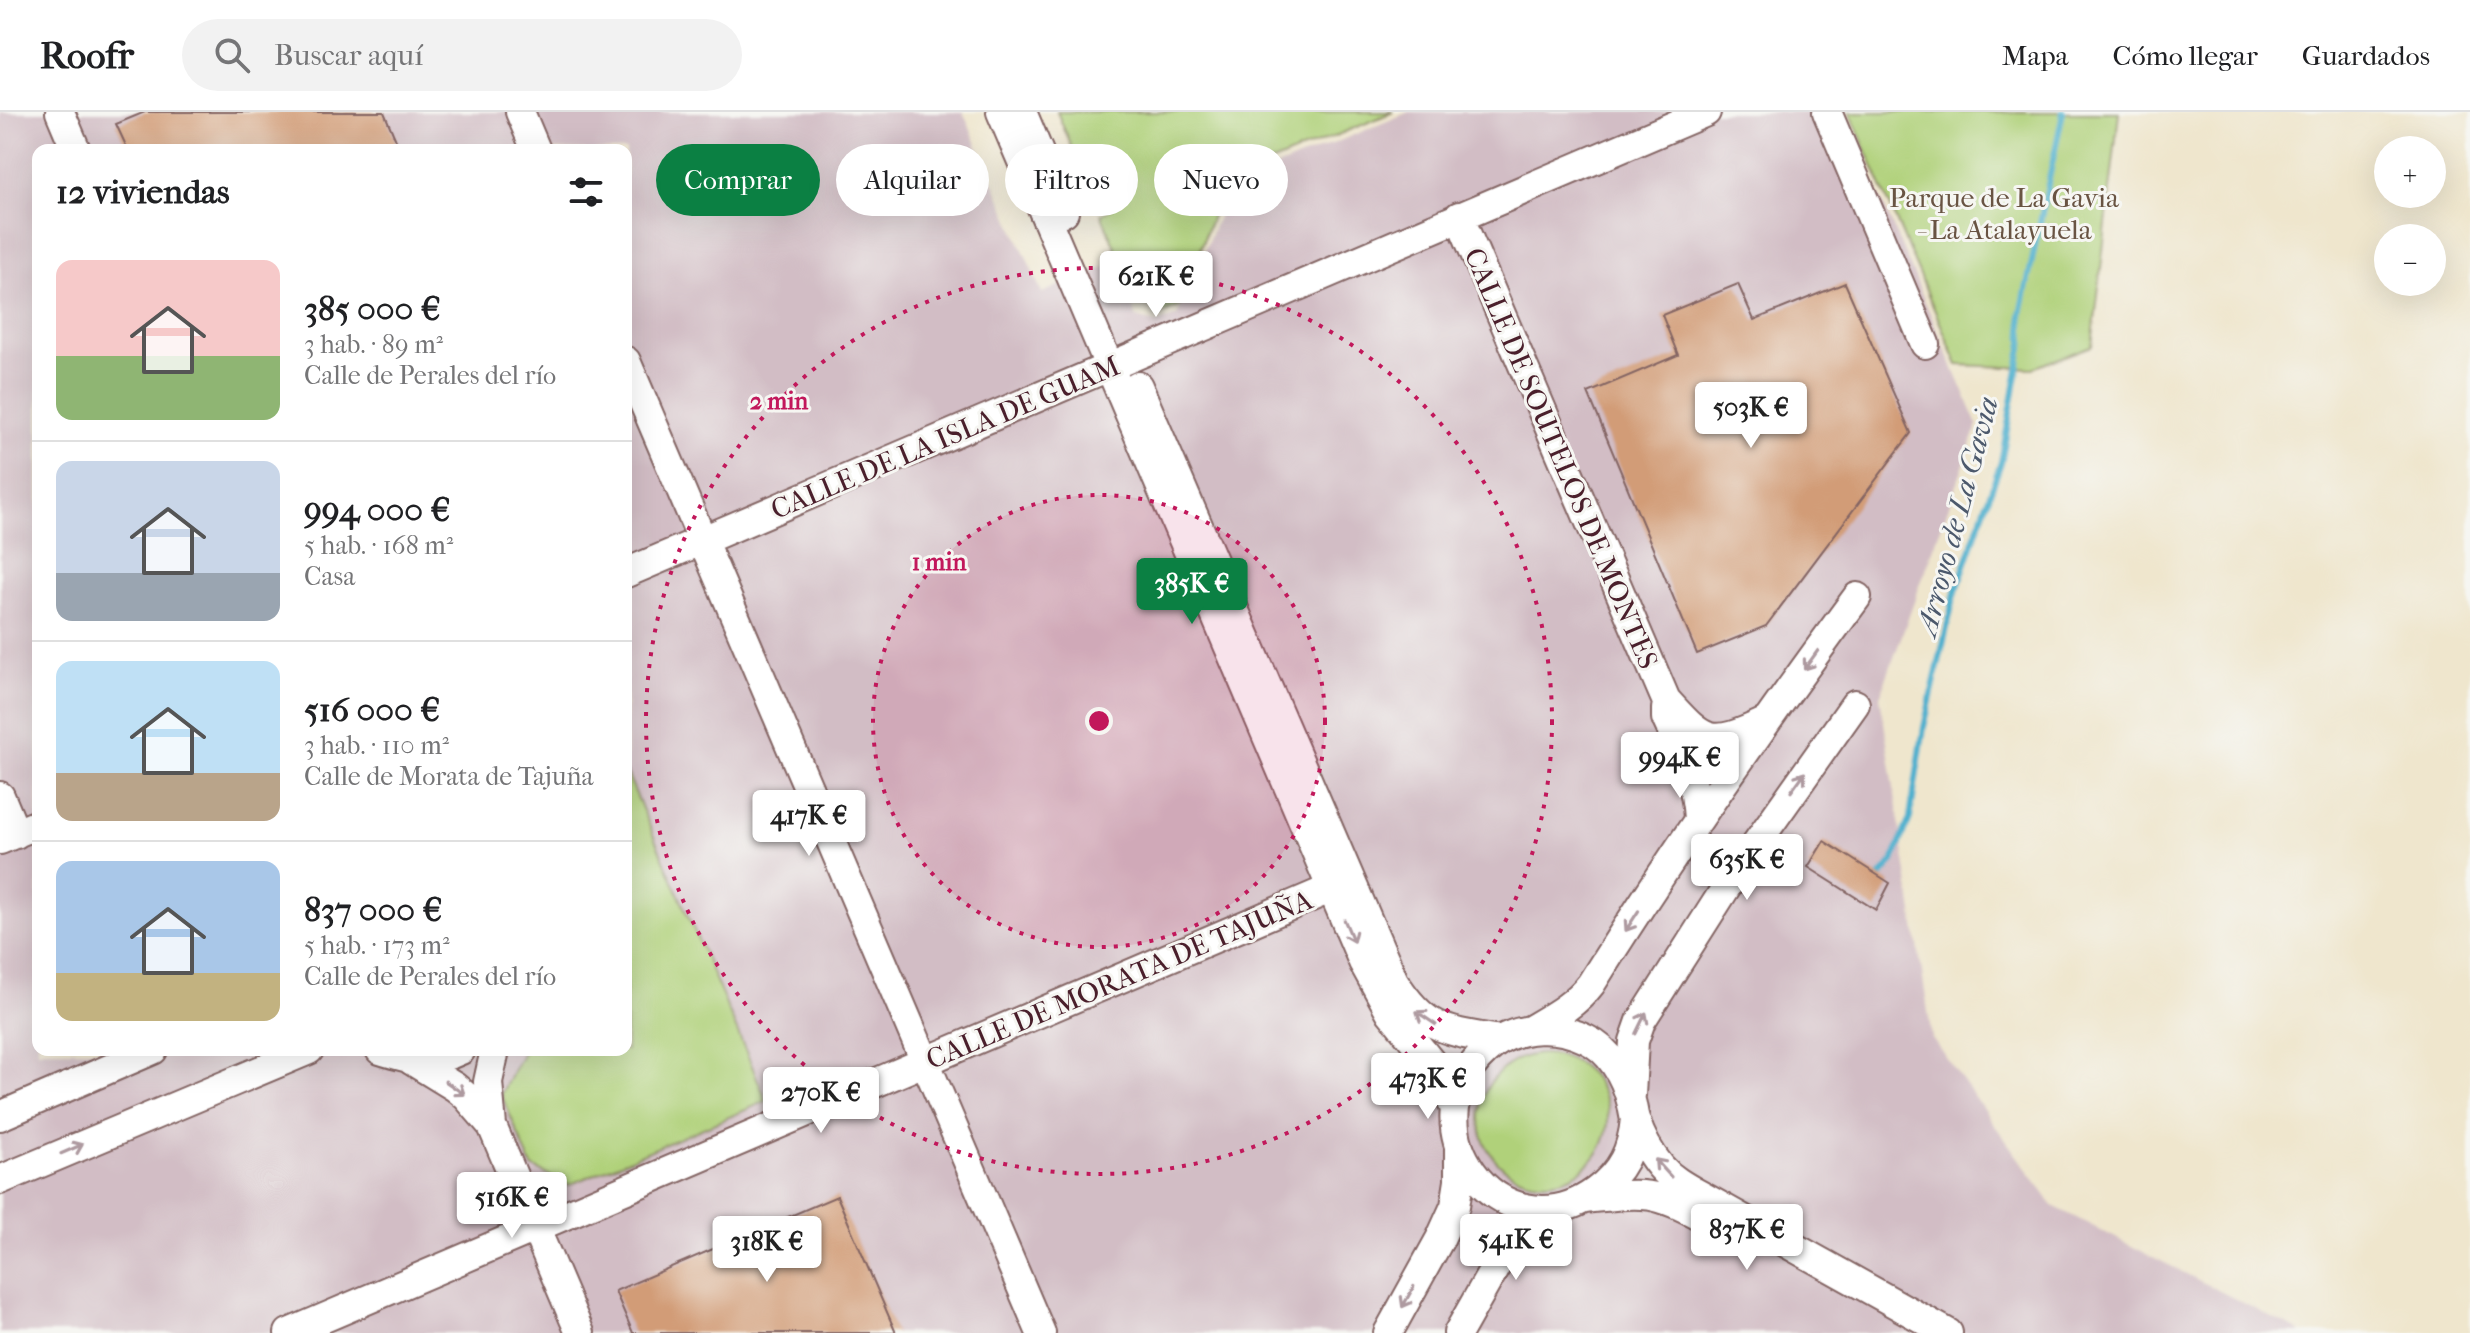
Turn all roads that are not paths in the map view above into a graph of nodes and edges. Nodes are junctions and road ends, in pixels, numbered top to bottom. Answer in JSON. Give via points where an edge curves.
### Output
{"nodes":[{"id":1,"x":60,"y":112,"type":"edge"},
{"id":2,"x":520,"y":112,"type":"edge"},
{"id":3,"x":1001,"y":112,"type":"edge"},
{"id":4,"x":1022,"y":112,"type":"edge"},
{"id":5,"x":1706,"y":112,"type":"edge"},
{"id":6,"x":1827,"y":112,"type":"edge"},
{"id":7,"x":73,"y":144,"type":"edge"},
{"id":8,"x":533,"y":144,"type":"edge"},
{"id":9,"x":1459,"y":216,"type":"junction"},
{"id":10,"x":1925,"y":344,"type":"dead end"},
{"id":11,"x":1118,"y":363,"type":"junction"},
{"id":12,"x":632,"y":375,"type":"edge"},
{"id":13,"x":702,"y":540,"type":"junction"},
{"id":14,"x":632,"y":570,"type":"edge"},
{"id":15,"x":1857,"y":597,"type":"dead end"},
{"id":16,"x":1666,"y":700,"type":"junction"},
{"id":17,"x":1855,"y":704,"type":"dead end"},
{"id":18,"x":1765,"y":722,"type":"junction"},
{"id":19,"x":0,"y":796,"type":"edge"},
{"id":20,"x":1698,"y":819,"type":"junction"},
{"id":21,"x":18,"y":832,"type":"edge"},
{"id":22,"x":1332,"y":888,"type":"junction"},
{"id":23,"x":1530,"y":1030,"type":"junction"},
{"id":24,"x":1500,"y":1040,"type":"junction"},
{"id":25,"x":139,"y":1056,"type":"edge"},
{"id":26,"x":295,"y":1056,"type":"edge"},
{"id":27,"x":399,"y":1056,"type":"edge"},
{"id":28,"x":443,"y":1056,"type":"edge"},
{"id":29,"x":494,"y":1056,"type":"edge"},
{"id":30,"x":411,"y":1060,"type":"junction"},
{"id":31,"x":925,"y":1061,"type":"junction"},
{"id":32,"x":1454,"y":1107,"type":"junction"},
{"id":33,"x":1633,"y":1109,"type":"junction"},
{"id":34,"x":0,"y":1116,"type":"edge"},
{"id":35,"x":492,"y":1126,"type":"junction"},
{"id":36,"x":1459,"y":1147,"type":"junction"},
{"id":37,"x":0,"y":1180,"type":"edge"},
{"id":38,"x":1585,"y":1199,"type":"junction"},
{"id":39,"x":1552,"y":1210,"type":"junction"},
{"id":40,"x":535,"y":1229,"type":"junction"},
{"id":41,"x":289,"y":1333,"type":"edge"},
{"id":42,"x":580,"y":1333,"type":"edge"},
{"id":43,"x":1041,"y":1333,"type":"edge"},
{"id":44,"x":1388,"y":1333,"type":"edge"},
{"id":45,"x":1458,"y":1333,"type":"edge"},
{"id":46,"x":1911,"y":1333,"type":"edge"},
{"id":47,"x":1948,"y":1333,"type":"edge"}],
"edges":[{"from":1,"to":7,"type":"street"},
{"from":2,"to":8,"type":"street"},
{"from":3,"to":11,"type":"street"},
{"from":4,"to":11,"type":"street"},
{"from":5,"to":9,"type":"street","name":"CALLE DE LA ISLA DE GUAM"},
{"from":6,"to":10,"type":"street"},
{"from":9,"to":11,"type":"street","name":"CALLE DE LA ISLA DE GUAM"},
{"from":9,"to":16,"type":"street","name":"CALLE DE SOUTELOS DE MONTES"},
{"from":11,"to":13,"type":"street","name":"CALLE DE LA ISLA DE GUAM"},
{"from":11,"to":22,"type":"street"},
{"from":24,"to":11,"type":"street","one_way":true,"via":[[1452,1031],[1425,1019],[1394,981]]},
{"from":12,"to":13,"type":"street"},
{"from":13,"to":14,"type":"street","name":"CALLE DE LA ISLA DE GUAM"},
{"from":13,"to":31,"type":"street"},
{"from":15,"to":18,"type":"street","one_way":true},
{"from":16,"to":18,"type":"street","name":"CALLE DE SOUTELOS DE MONTES","via":[[1683,721],[1715,738]]},
{"from":16,"to":20,"type":"street","name":"CALLE DE SOUTELOS DE MONTES","via":[[1666,718],[1697,794]]},
{"from":33,"to":17,"type":"street","one_way":true,"via":[[1634,1041],[1641,1021],[1734,875]]},
{"from":18,"to":20,"type":"street"},
{"from":19,"to":21,"type":"street"},
{"from":20,"to":23,"type":"street","one_way":true,"via":[[1582,997]]},
{"from":22,"to":31,"type":"street","name":"CALLE DE MORATA DE TAJUÑA"},
{"from":22,"to":32,"type":"street","one_way":true,"via":[[1374,984],[1440,1073]]},
{"from":23,"to":24,"type":"street"},
{"from":23,"to":33,"type":"street","via":[[1573,1033],[1606,1053],[1621,1074]]},
{"from":24,"to":32,"type":"street","via":[[1469,1069]]},
{"from":25,"to":34,"type":"street"},
{"from":37,"to":26,"type":"street","one_way":true},
{"from":27,"to":30,"type":"street"},
{"from":28,"to":30,"type":"street"},
{"from":29,"to":35,"type":"street","via":[[488,1082]]},
{"from":30,"to":35,"type":"street","one_way":true,"via":[[455,1087]]},
{"from":31,"to":40,"type":"street","name":"CALLE DE MORATA DE TAJUÑA"},
{"from":31,"to":43,"type":"street"},
{"from":32,"to":36,"type":"street"},
{"from":33,"to":38,"type":"street","via":[[1632,1142],[1622,1164]]},
{"from":47,"to":33,"type":"street","one_way":true,"via":[[1684,1186],[1652,1155]]},
{"from":35,"to":40,"type":"street"},
{"from":36,"to":39,"type":"street","via":[[1485,1188],[1522,1207]]},
{"from":36,"to":44,"type":"street","one_way":true,"via":[[1455,1206]]},
{"from":38,"to":39,"type":"street"},
{"from":38,"to":46,"type":"street","via":[[1643,1194],[1671,1200]]},
{"from":39,"to":45,"type":"street","via":[[1501,1257]]},
{"from":40,"to":41,"type":"street","name":"CALLE DE MORATA DE TAJUÑA"},
{"from":40,"to":42,"type":"street"}]}
